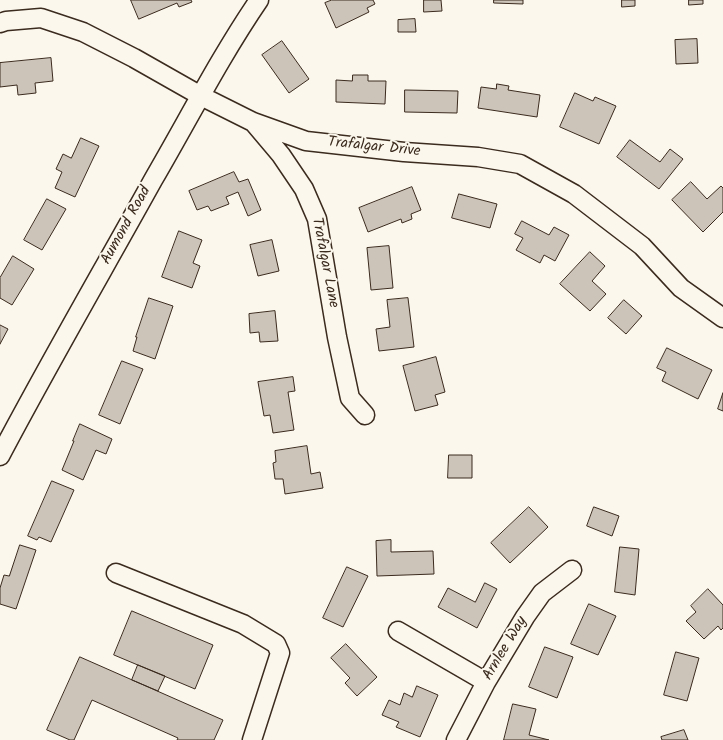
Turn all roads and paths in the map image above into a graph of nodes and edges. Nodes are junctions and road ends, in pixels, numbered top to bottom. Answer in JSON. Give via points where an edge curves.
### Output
{"nodes":[{"id":1,"x":260,"y":0,"type":"edge"},
{"id":2,"x":0,"y":23,"type":"edge"},
{"id":3,"x":201,"y":96,"type":"junction"},
{"id":4,"x":253,"y":122,"type":"junction"},
{"id":5,"x":723,"y":318,"type":"edge"},
{"id":6,"x":365,"y":415,"type":"dead end"},
{"id":7,"x":0,"y":456,"type":"edge"},
{"id":8,"x":572,"y":570,"type":"dead end"},
{"id":9,"x":116,"y":573,"type":"dead end"},
{"id":10,"x":398,"y":631,"type":"dead end"},
{"id":11,"x":486,"y":682,"type":"junction"},
{"id":12,"x":252,"y":740,"type":"edge"},
{"id":13,"x":456,"y":740,"type":"edge"}],
"edges":[{"from":1,"to":3,"type":"street","name":"Aumond Road","via":[[241,26]]},
{"from":2,"to":3,"type":"street","name":"Trafalgar Drive","via":[[41,18],[83,32]]},
{"from":3,"to":4,"type":"street","name":"Trafalgar Drive"},
{"from":3,"to":7,"type":"street","name":"Aumond Road"},
{"from":4,"to":5,"type":"street","name":"Trafalgar Drive","via":[[306,142],[478,157],[520,164],[582,200],[642,246],[681,288]]},
{"from":4,"to":6,"type":"street","name":"Trafalgar Lane","via":[[304,188],[317,220],[350,398]]},
{"from":8,"to":11,"type":"street","name":"Arnlee Way","via":[[542,593]]},
{"from":9,"to":12,"type":"street","via":[[243,624],[276,644],[280,653]]},
{"from":10,"to":11,"type":"street"},
{"from":11,"to":13,"type":"street","name":"Arnlee Way"}]}
